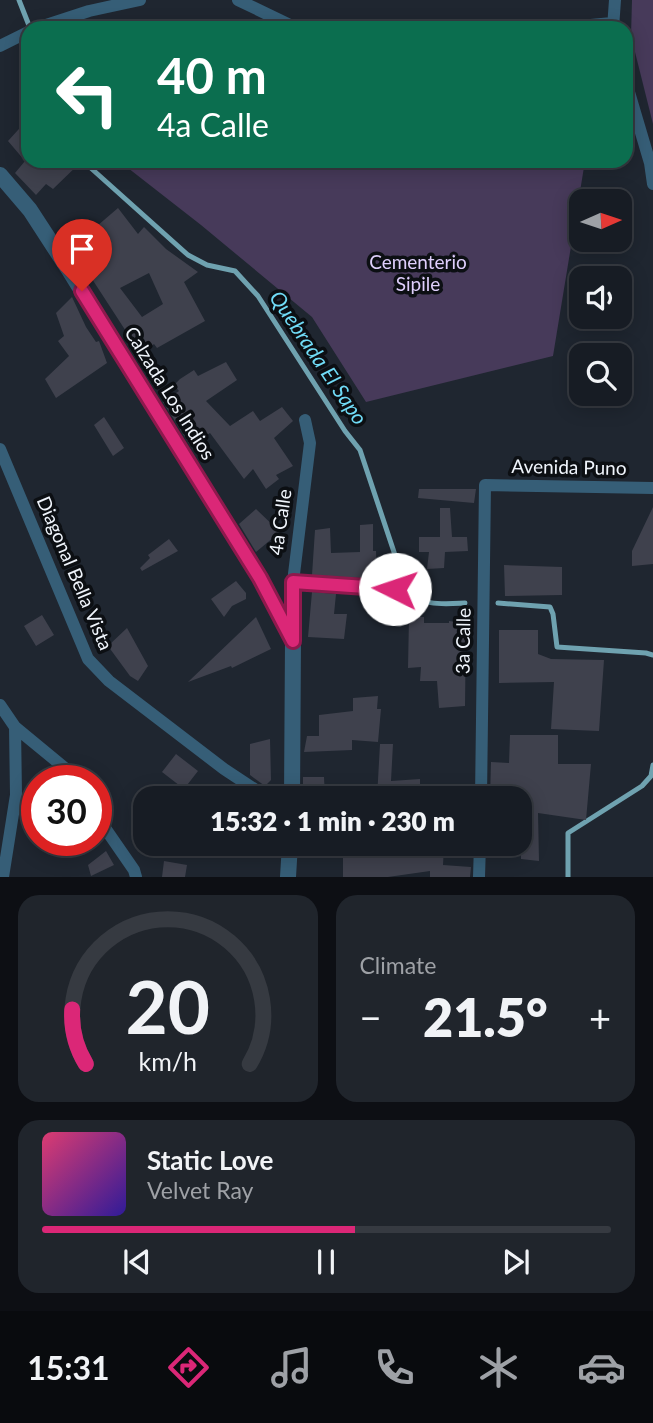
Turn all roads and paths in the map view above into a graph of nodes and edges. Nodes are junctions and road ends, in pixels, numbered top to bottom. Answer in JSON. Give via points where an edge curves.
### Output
{"nodes":[{"id":1,"x":140,"y":0,"type":"edge"},
{"id":2,"x":238,"y":0,"type":"edge"},
{"id":3,"x":615,"y":0,"type":"edge"},
{"id":4,"x":88,"y":6,"type":"edge"},
{"id":5,"x":53,"y":21,"type":"edge"},
{"id":6,"x":282,"y":21,"type":"edge"},
{"id":7,"x":613,"y":21,"type":"edge"},
{"id":8,"x":21,"y":35,"type":"edge"},
{"id":9,"x":1,"y":44,"type":"edge"},
{"id":10,"x":633,"y":106,"type":"edge"},
{"id":11,"x":0,"y":175,"type":"edge"},
{"id":12,"x":653,"y":184,"type":"edge"},
{"id":13,"x":305,"y":420,"type":"dead end"},
{"id":14,"x":0,"y":449,"type":"edge"},
{"id":15,"x":485,"y":485,"type":"joint"},
{"id":16,"x":653,"y":488,"type":"edge"},
{"id":17,"x":293,"y":582,"type":"junction"},
{"id":18,"x":395,"y":589,"type":"dead end"},
{"id":19,"x":293,"y":641,"type":"junction"},
{"id":20,"x":0,"y":705,"type":"edge"},
{"id":21,"x":15,"y":727,"type":"junction"},
{"id":22,"x":61,"y":765,"type":"edge"},
{"id":23,"x":250,"y":786,"type":"edge"},
{"id":24,"x":292,"y":786,"type":"edge"},
{"id":25,"x":481,"y":786,"type":"edge"},
{"id":26,"x":112,"y":838,"type":"edge"},
{"id":27,"x":289,"y":856,"type":"edge"},
{"id":28,"x":480,"y":856,"type":"edge"},
{"id":29,"x":3,"y":877,"type":"edge"},
{"id":30,"x":136,"y":877,"type":"edge"},
{"id":31,"x":288,"y":877,"type":"edge"},
{"id":32,"x":479,"y":877,"type":"edge"}],
"edges":[{"from":1,"to":4,"type":"street"},
{"from":2,"to":6,"type":"street"},
{"from":3,"to":7,"type":"street"},
{"from":4,"to":5,"type":"street"},
{"from":8,"to":9,"type":"street"},
{"from":10,"to":12,"type":"street"},
{"from":11,"to":19,"type":"street","name":"Calzada Los Indios","via":[[30,210],[69,270],[260,578]]},
{"from":13,"to":17,"type":"street","name":"4a Calle","via":[[309,471]]},
{"from":14,"to":23,"type":"street","name":"Diagonal Bella Vista","via":[[88,659],[109,681]]},
{"from":15,"to":16,"type":"street","name":"Avenida Puno"},
{"from":15,"to":25,"type":"street","name":"3a Calle"},
{"from":17,"to":18,"type":"street"},
{"from":17,"to":19,"type":"street","name":"4a Calle"},
{"from":19,"to":24,"type":"street","name":"4a Calle"},
{"from":20,"to":21,"type":"street"},
{"from":21,"to":22,"type":"street"},
{"from":21,"to":29,"type":"street","via":[[16,794]]},
{"from":26,"to":30,"type":"street"},
{"from":27,"to":31,"type":"street"},
{"from":28,"to":32,"type":"street"}]}
